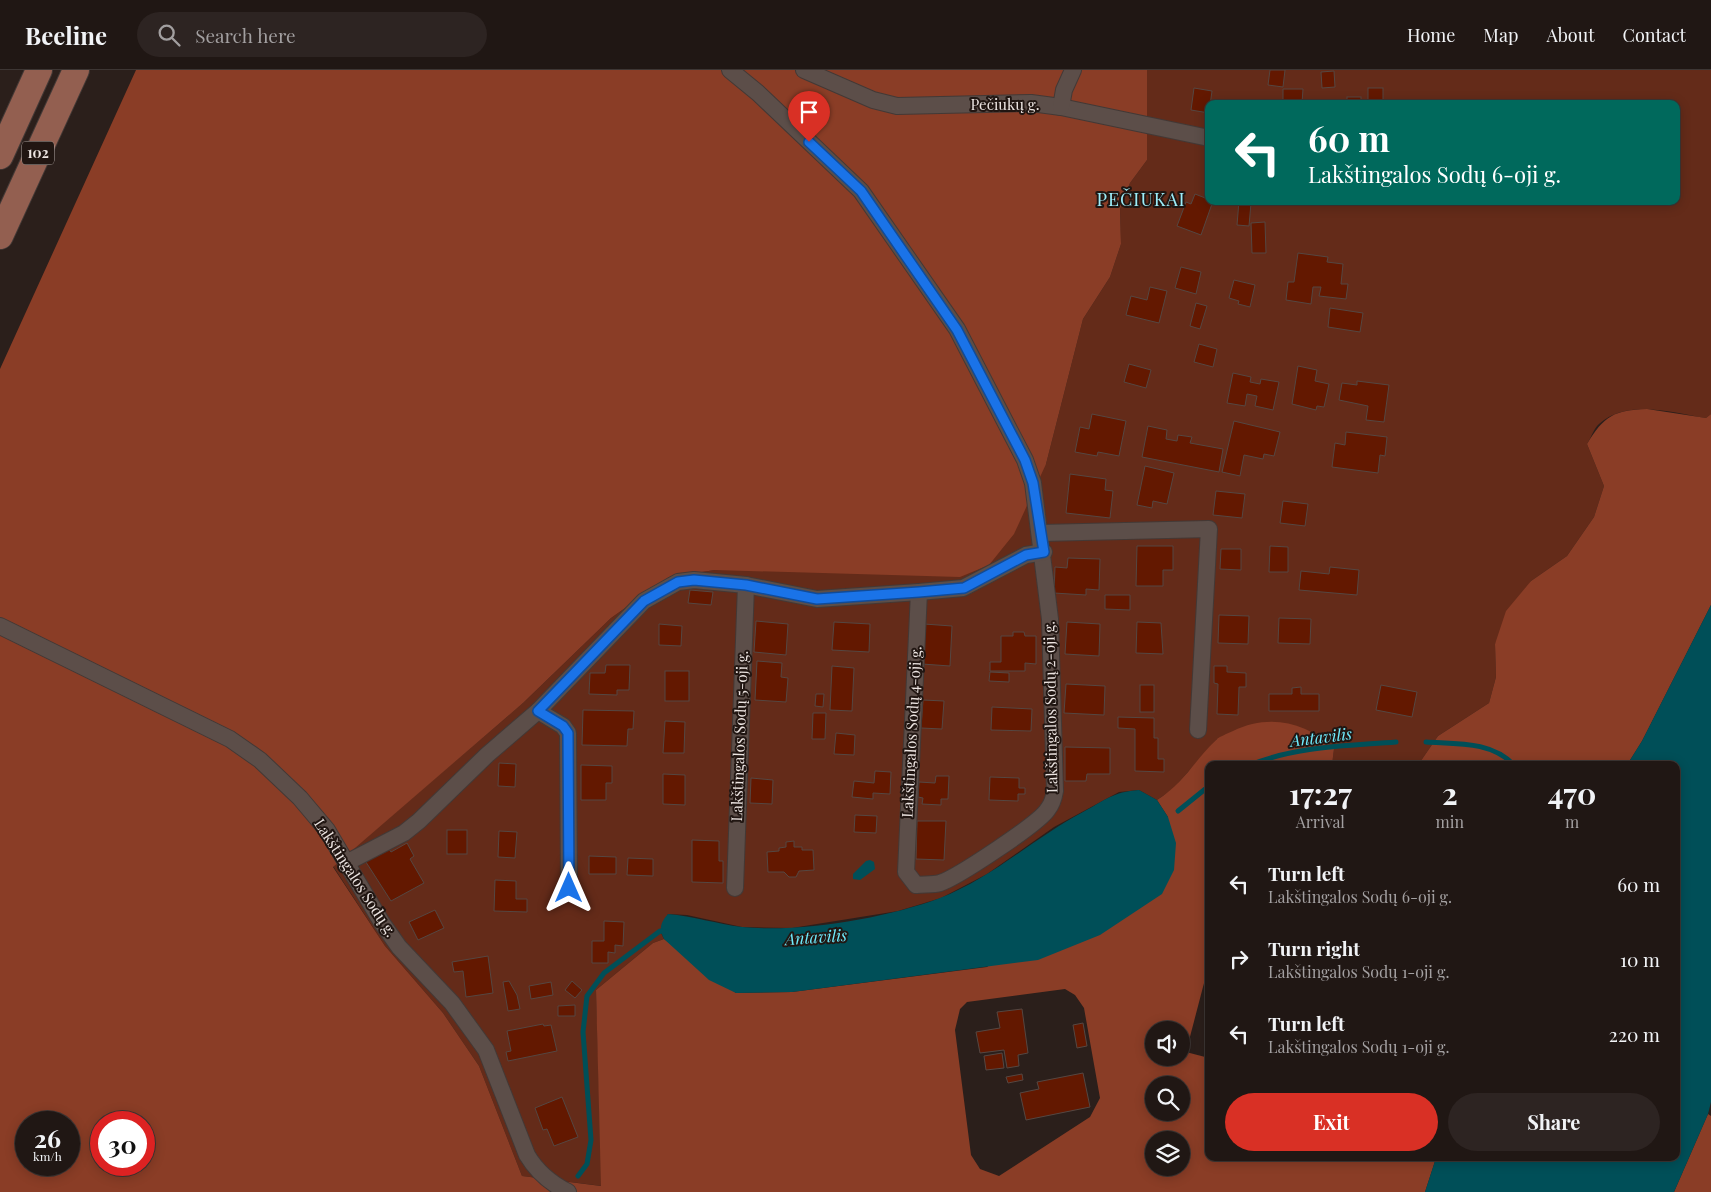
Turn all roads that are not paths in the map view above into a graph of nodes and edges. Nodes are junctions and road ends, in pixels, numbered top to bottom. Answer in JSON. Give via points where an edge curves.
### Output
{"nodes":[{"id":1,"x":39,"y":70,"type":"edge"},
{"id":2,"x":76,"y":70,"type":"edge"},
{"id":3,"x":730,"y":70,"type":"edge"},
{"id":4,"x":804,"y":70,"type":"edge"},
{"id":5,"x":1073,"y":70,"type":"edge"},
{"id":6,"x":1061,"y":107,"type":"junction"},
{"id":7,"x":1205,"y":137,"type":"edge"},
{"id":8,"x":0,"y":156,"type":"edge"},
{"id":9,"x":0,"y":236,"type":"edge"},
{"id":10,"x":1041,"y":533,"type":"junction"},
{"id":11,"x":1044,"y":552,"type":"junction"},
{"id":12,"x":746,"y":585,"type":"junction"},
{"id":13,"x":919,"y":592,"type":"junction"},
{"id":14,"x":0,"y":626,"type":"edge"},
{"id":15,"x":538,"y":711,"type":"junction"},
{"id":16,"x":1198,"y":730,"type":"dead end"},
{"id":17,"x":346,"y":863,"type":"junction"},
{"id":18,"x":906,"y":872,"type":"joint"},
{"id":19,"x":569,"y":888,"type":"dead end"},
{"id":20,"x":735,"y":888,"type":"dead end"},
{"id":21,"x":568,"y":1192,"type":"edge"}],
"edges":[{"from":1,"to":8,"type":"main road","number":"102"},
{"from":2,"to":9,"type":"main road","number":"102"},
{"from":3,"to":10,"type":"street","via":[[861,191],[957,330],[1025,460],[1033,483]]},
{"from":4,"to":6,"type":"street","name":"Pečiukų g.","via":[[873,100],[897,106],[1031,103]]},
{"from":5,"to":6,"type":"street"},
{"from":6,"to":7,"type":"street","name":"Pečiukų g."},
{"from":10,"to":11,"type":"street"},
{"from":10,"to":16,"type":"street","via":[[1209,529]]},
{"from":11,"to":13,"type":"street","via":[[1026,555],[964,588]]},
{"from":11,"to":18,"type":"street","name":"Lakštingalos Sodų 2-oji g.","via":[[1050,618],[1053,800],[1040,819],[1010,841],[940,882],[916,885]]},
{"from":12,"to":13,"type":"street","via":[[817,599]]},
{"from":12,"to":15,"type":"street","via":[[694,580],[678,582],[644,601]]},
{"from":12,"to":20,"type":"street","name":"Lakštingalos Sodų 5-oji g."},
{"from":13,"to":18,"type":"street","name":"Lakštingalos Sodų 4-oji g."},
{"from":14,"to":17,"type":"street","name":"Lakštingalos Sodų g.","via":[[230,739],[260,760],[300,798],[327,830]]},
{"from":15,"to":17,"type":"street","via":[[487,755],[420,821],[404,833]]},
{"from":15,"to":19,"type":"street","via":[[563,726],[568,733]]},
{"from":17,"to":21,"type":"street","name":"Lakštingalos Sodų g.","via":[[399,947],[452,1004],[486,1050],[534,1167],[554,1185]]}]}
